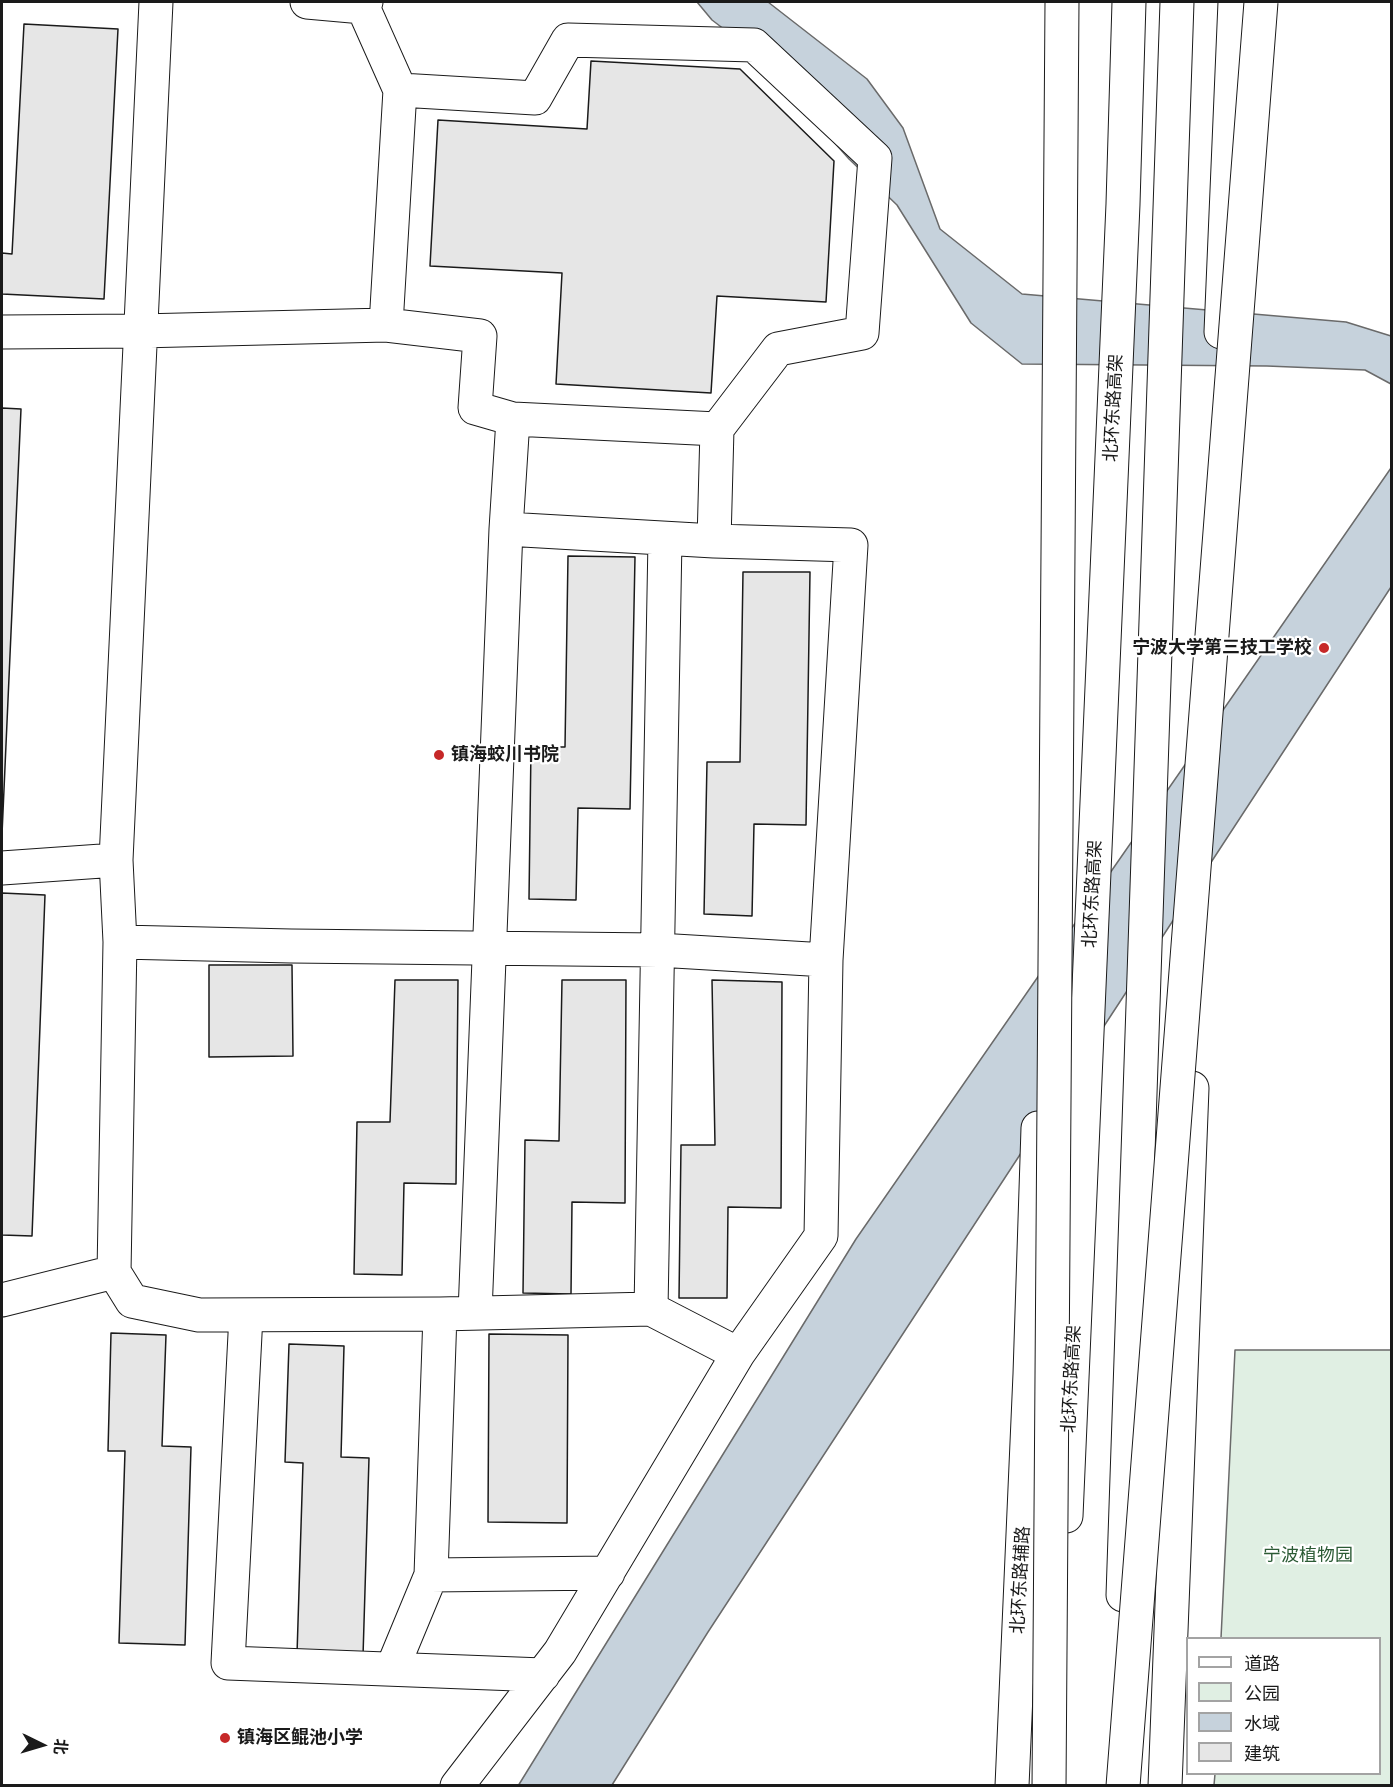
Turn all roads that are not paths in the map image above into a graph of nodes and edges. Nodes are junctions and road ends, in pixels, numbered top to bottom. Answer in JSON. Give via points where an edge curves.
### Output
{"nodes":[{"id":1,"x":156,"y":2,"type":"edge"},
{"id":2,"x":307,"y":2,"type":"edge"},
{"id":3,"x":1062,"y":2,"type":"edge"},
{"id":4,"x":1076,"y":2,"type":"edge"},
{"id":5,"x":1130,"y":2,"type":"edge"},
{"id":6,"x":1177,"y":2,"type":"edge"},
{"id":7,"x":1235,"y":2,"type":"edge"},
{"id":8,"x":1261,"y":2,"type":"edge"},
{"id":9,"x":364,"y":4,"type":"edge"},
{"id":10,"x":400,"y":90,"type":"junction"},
{"id":11,"x":386,"y":325,"type":"junction"},
{"id":12,"x":140,"y":331,"type":"junction"},
{"id":13,"x":2,"y":332,"type":"edge"},
{"id":14,"x":513,"y":419,"type":"junction"},
{"id":15,"x":717,"y":429,"type":"junction"},
{"id":16,"x":506,"y":529,"type":"junction"},
{"id":17,"x":665,"y":539,"type":"junction"},
{"id":18,"x":714,"y":541,"type":"junction"},
{"id":19,"x":116,"y":860,"type":"junction"},
{"id":20,"x":2,"y":868,"type":"edge"},
{"id":21,"x":120,"y":942,"type":"junction"},
{"id":22,"x":490,"y":948,"type":"junction"},
{"id":23,"x":658,"y":950,"type":"junction"},
{"id":24,"x":826,"y":960,"type":"junction"},
{"id":25,"x":114,"y":1272,"type":"junction"},
{"id":26,"x":2,"y":1300,"type":"edge"},
{"id":27,"x":651,"y":1309,"type":"junction"},
{"id":28,"x":475,"y":1313,"type":"junction"},
{"id":29,"x":440,"y":1314,"type":"junction"},
{"id":30,"x":246,"y":1315,"type":"junction"},
{"id":31,"x":738,"y":1354,"type":"junction"},
{"id":32,"x":608,"y":1573,"type":"junction"},
{"id":33,"x":431,"y":1575,"type":"junction"},
{"id":34,"x":392,"y":1670,"type":"junction"},
{"id":35,"x":543,"y":1676,"type":"junction"},
{"id":36,"x":457,"y":1785,"type":"edge"},
{"id":37,"x":1012,"y":1785,"type":"edge"},
{"id":38,"x":1049,"y":1785,"type":"edge"},
{"id":39,"x":1054,"y":1785,"type":"edge"},
{"id":40,"x":1117,"y":1785,"type":"edge"},
{"id":41,"x":1123,"y":1785,"type":"edge"},
{"id":42,"x":1165,"y":1785,"type":"edge"}],
"edges":[{"from":1,"to":12,"type":"main road"},
{"from":2,"to":9,"type":"main road"},
{"from":3,"to":38,"type":"main road","bridge":true},
{"from":4,"to":37,"type":"main road","name":"北环东路辅路","bridge":true,"via":[[1030,1374]]},
{"from":5,"to":39,"type":"main road","name":"北环东路高架"},
{"from":6,"to":40,"type":"main road"},
{"from":7,"to":42,"type":"main road","bridge":true},
{"from":8,"to":41,"type":"main road","bridge":true},
{"from":9,"to":10,"type":"main road"},
{"from":10,"to":11,"type":"main road"},
{"from":10,"to":15,"type":"main road","via":[[535,98],[567,40],[753,45],[875,158],[862,333],[778,349]]},
{"from":11,"to":12,"type":"main road"},
{"from":11,"to":14,"type":"main road","via":[[480,336],[475,408]]},
{"from":12,"to":13,"type":"main road"},
{"from":12,"to":19,"type":"main road"},
{"from":14,"to":15,"type":"main road"},
{"from":14,"to":16,"type":"main road"},
{"from":15,"to":18,"type":"main road"},
{"from":16,"to":17,"type":"main road"},
{"from":16,"to":22,"type":"main road"},
{"from":17,"to":18,"type":"main road"},
{"from":17,"to":23,"type":"main road"},
{"from":18,"to":24,"type":"main road","via":[[851,545]]},
{"from":19,"to":20,"type":"main road"},
{"from":19,"to":21,"type":"main road"},
{"from":21,"to":22,"type":"main road"},
{"from":21,"to":25,"type":"main road"},
{"from":22,"to":23,"type":"main road"},
{"from":22,"to":28,"type":"main road"},
{"from":23,"to":24,"type":"main road"},
{"from":23,"to":27,"type":"main road"},
{"from":24,"to":31,"type":"main road","via":[[821,1236]]},
{"from":25,"to":26,"type":"main road"},
{"from":25,"to":30,"type":"main road","via":[[132,1301],[199,1316]]},
{"from":27,"to":28,"type":"main road"},
{"from":27,"to":31,"type":"main road"},
{"from":28,"to":29,"type":"main road"},
{"from":29,"to":30,"type":"main road"},
{"from":29,"to":33,"type":"main road"},
{"from":30,"to":34,"type":"main road","via":[[228,1663]]},
{"from":31,"to":32,"type":"main road"},
{"from":32,"to":33,"type":"main road"},
{"from":32,"to":35,"type":"main road"},
{"from":33,"to":34,"type":"main road"},
{"from":34,"to":35,"type":"main road"},
{"from":35,"to":36,"type":"main road"}]}
